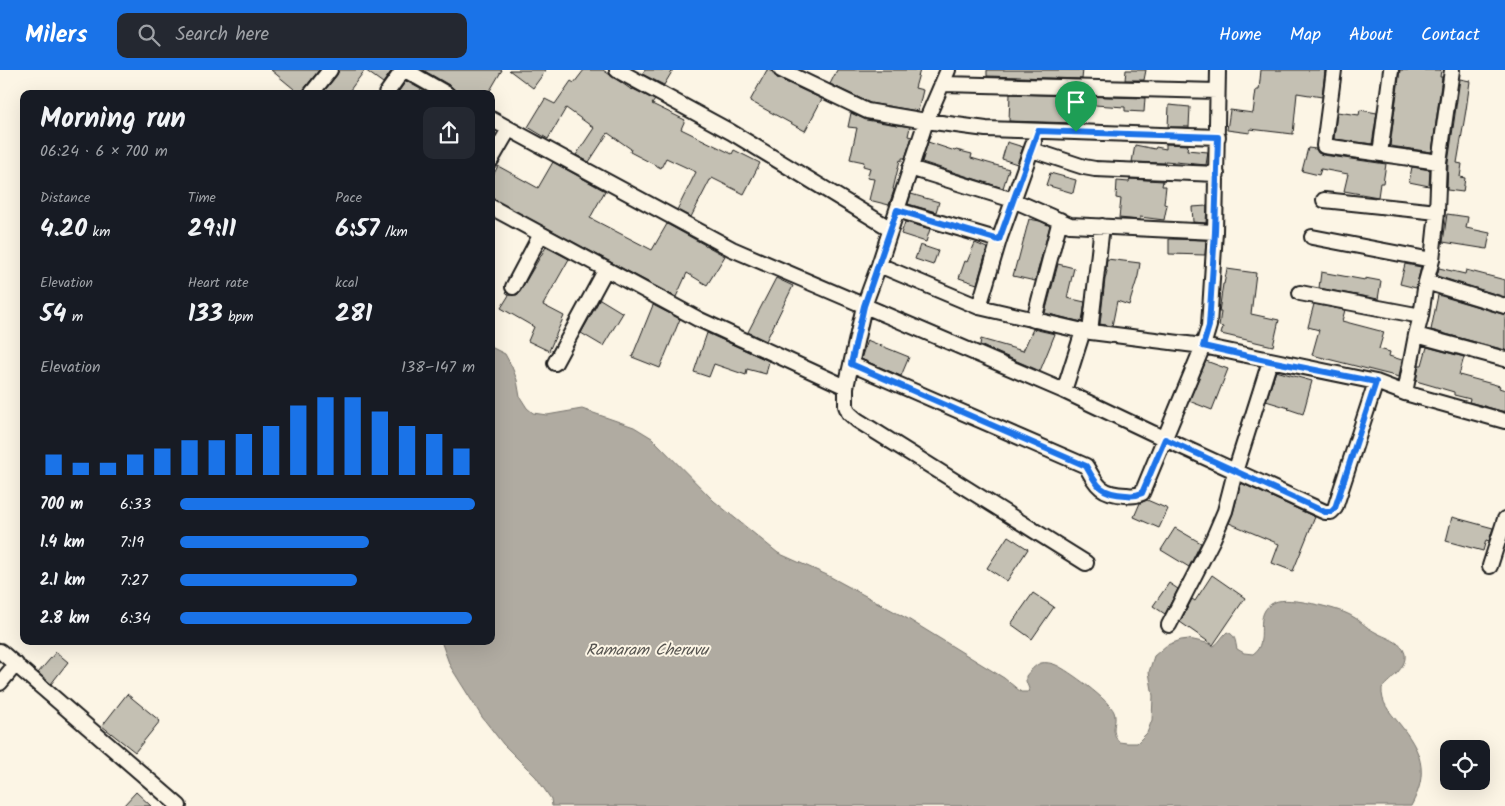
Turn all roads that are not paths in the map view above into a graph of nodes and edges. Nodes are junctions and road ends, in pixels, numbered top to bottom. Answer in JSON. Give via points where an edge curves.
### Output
{"nodes":[{"id":1,"x":330,"y":70,"type":"edge"},
{"id":2,"x":404,"y":70,"type":"edge"},
{"id":3,"x":617,"y":70,"type":"edge"},
{"id":4,"x":781,"y":70,"type":"edge"},
{"id":5,"x":948,"y":70,"type":"edge"},
{"id":6,"x":1218,"y":70,"type":"edge"},
{"id":7,"x":1334,"y":70,"type":"edge"},
{"id":8,"x":1391,"y":70,"type":"edge"},
{"id":9,"x":1452,"y":70,"type":"edge"},
{"id":10,"x":943,"y":84,"type":"junction"},
{"id":11,"x":314,"y":90,"type":"edge"},
{"id":12,"x":389,"y":90,"type":"edge"},
{"id":13,"x":440,"y":90,"type":"edge"},
{"id":14,"x":1218,"y":90,"type":"junction"},
{"id":15,"x":495,"y":121,"type":"edge"},
{"id":16,"x":926,"y":121,"type":"junction"},
{"id":17,"x":509,"y":129,"type":"junction"},
{"id":18,"x":1038,"y":131,"type":"junction"},
{"id":19,"x":1218,"y":137,"type":"junction"},
{"id":20,"x":1032,"y":150,"type":"junction"},
{"id":21,"x":495,"y":153,"type":"edge"},
{"id":22,"x":1380,"y":154,"type":"junction"},
{"id":23,"x":1440,"y":162,"type":"junction"},
{"id":24,"x":910,"y":168,"type":"junction"},
{"id":25,"x":1217,"y":174,"type":"junction"},
{"id":26,"x":1013,"y":200,"type":"junction"},
{"id":27,"x":1324,"y":200,"type":"dead end"},
{"id":28,"x":495,"y":209,"type":"edge"},
{"id":29,"x":897,"y":210,"type":"junction"},
{"id":30,"x":1437,"y":212,"type":"junction"},
{"id":31,"x":1060,"y":220,"type":"junction"},
{"id":32,"x":1102,"y":226,"type":"junction"},
{"id":33,"x":891,"y":229,"type":"junction"},
{"id":34,"x":1215,"y":232,"type":"junction"},
{"id":35,"x":541,"y":234,"type":"junction"},
{"id":36,"x":1312,"y":237,"type":"dead end"},
{"id":37,"x":999,"y":240,"type":"junction"},
{"id":38,"x":1432,"y":260,"type":"junction"},
{"id":39,"x":879,"y":265,"type":"junction"},
{"id":40,"x":606,"y":269,"type":"junction"},
{"id":41,"x":1426,"y":282,"type":"junction"},
{"id":42,"x":513,"y":287,"type":"dead end"},
{"id":43,"x":1300,"y":293,"type":"dead end"},
{"id":44,"x":864,"y":306,"type":"junction"},
{"id":45,"x":1505,"y":306,"type":"edge"},
{"id":46,"x":979,"y":307,"type":"junction"},
{"id":47,"x":1421,"y":316,"type":"junction"},
{"id":48,"x":1034,"y":320,"type":"junction"},
{"id":49,"x":1087,"y":332,"type":"junction"},
{"id":50,"x":1416,"y":335,"type":"junction"},
{"id":51,"x":1203,"y":346,"type":"junction"},
{"id":52,"x":1505,"y":359,"type":"edge"},
{"id":53,"x":1270,"y":361,"type":"junction"},
{"id":54,"x":555,"y":363,"type":"dead end"},
{"id":55,"x":851,"y":364,"type":"junction"},
{"id":56,"x":1376,"y":382,"type":"junction"},
{"id":57,"x":846,"y":387,"type":"junction"},
{"id":58,"x":1064,"y":391,"type":"junction"},
{"id":59,"x":1405,"y":393,"type":"junction"},
{"id":60,"x":1505,"y":421,"type":"edge"},
{"id":61,"x":1165,"y":439,"type":"junction"},
{"id":62,"x":1235,"y":472,"type":"junction"},
{"id":63,"x":1505,"y":519,"type":"edge"},
{"id":64,"x":1086,"y":563,"type":"dead end"},
{"id":65,"x":1490,"y":566,"type":"dead end"},
{"id":66,"x":1169,"y":625,"type":"dead end"},
{"id":67,"x":0,"y":651,"type":"edge"},
{"id":68,"x":16,"y":664,"type":"junction"},
{"id":69,"x":0,"y":683,"type":"edge"},
{"id":70,"x":179,"y":806,"type":"edge"}],
"edges":[{"from":1,"to":11,"type":"street"},
{"from":2,"to":12,"type":"street"},
{"from":2,"to":13,"type":"street"},
{"from":3,"to":33,"type":"street","via":[[731,132]]},
{"from":4,"to":16,"type":"street","via":[[867,111]]},
{"from":5,"to":10,"type":"street"},
{"from":6,"to":14,"type":"street"},
{"from":7,"to":22,"type":"street","via":[[1324,146]]},
{"from":8,"to":22,"type":"street"},
{"from":9,"to":23,"type":"street"},
{"from":10,"to":14,"type":"street"},
{"from":10,"to":16,"type":"street"},
{"from":14,"to":19,"type":"street"},
{"from":15,"to":17,"type":"street"},
{"from":16,"to":18,"type":"street","via":[[986,129]]},
{"from":16,"to":24,"type":"street"},
{"from":17,"to":21,"type":"street"},
{"from":17,"to":44,"type":"street","via":[[732,249]]},
{"from":18,"to":19,"type":"street"},
{"from":18,"to":20,"type":"street"},
{"from":19,"to":25,"type":"street"},
{"from":20,"to":25,"type":"street","via":[[1095,169]]},
{"from":20,"to":26,"type":"street"},
{"from":22,"to":23,"type":"street"},
{"from":23,"to":30,"type":"street"},
{"from":24,"to":26,"type":"street"},
{"from":24,"to":29,"type":"street"},
{"from":25,"to":34,"type":"street"},
{"from":26,"to":31,"type":"street"},
{"from":26,"to":37,"type":"street"},
{"from":27,"to":30,"type":"street"},
{"from":28,"to":35,"type":"street"},
{"from":29,"to":33,"type":"street"},
{"from":29,"to":37,"type":"street"},
{"from":30,"to":38,"type":"street"},
{"from":31,"to":32,"type":"street","via":[[1070,224]]},
{"from":31,"to":48,"type":"street"},
{"from":32,"to":34,"type":"street"},
{"from":32,"to":49,"type":"street"},
{"from":33,"to":39,"type":"street"},
{"from":34,"to":51,"type":"street","via":[[1209,326]]},
{"from":35,"to":40,"type":"street"},
{"from":35,"to":42,"type":"street"},
{"from":36,"to":38,"type":"street"},
{"from":37,"to":46,"type":"street"},
{"from":38,"to":41,"type":"street"},
{"from":39,"to":44,"type":"street"},
{"from":39,"to":46,"type":"street"},
{"from":40,"to":54,"type":"street"},
{"from":40,"to":57,"type":"street","via":[[698,319]]},
{"from":41,"to":45,"type":"street"},
{"from":41,"to":47,"type":"street"},
{"from":43,"to":47,"type":"street"},
{"from":44,"to":55,"type":"street"},
{"from":44,"to":58,"type":"street"},
{"from":46,"to":48,"type":"street"},
{"from":47,"to":50,"type":"street"},
{"from":48,"to":49,"type":"street"},
{"from":49,"to":51,"type":"street"},
{"from":49,"to":58,"type":"street"},
{"from":50,"to":52,"type":"street"},
{"from":50,"to":59,"type":"street"},
{"from":51,"to":53,"type":"street"},
{"from":51,"to":61,"type":"street"},
{"from":53,"to":56,"type":"street"},
{"from":53,"to":62,"type":"street"},
{"from":55,"to":57,"type":"street"},
{"from":55,"to":61,"type":"street","via":[[1086,466],[1095,483],[1115,495],[1142,493]]},
{"from":56,"to":59,"type":"street"},
{"from":56,"to":62,"type":"street","via":[[1331,512]]},
{"from":57,"to":64,"type":"street","via":[[846,406],[857,420]]},
{"from":58,"to":61,"type":"street"},
{"from":59,"to":60,"type":"street"},
{"from":61,"to":62,"type":"street"},
{"from":62,"to":66,"type":"street","via":[[1225,511],[1213,539]]},
{"from":63,"to":65,"type":"street"},
{"from":67,"to":68,"type":"street"},
{"from":68,"to":69,"type":"street"},
{"from":68,"to":70,"type":"street"}]}
